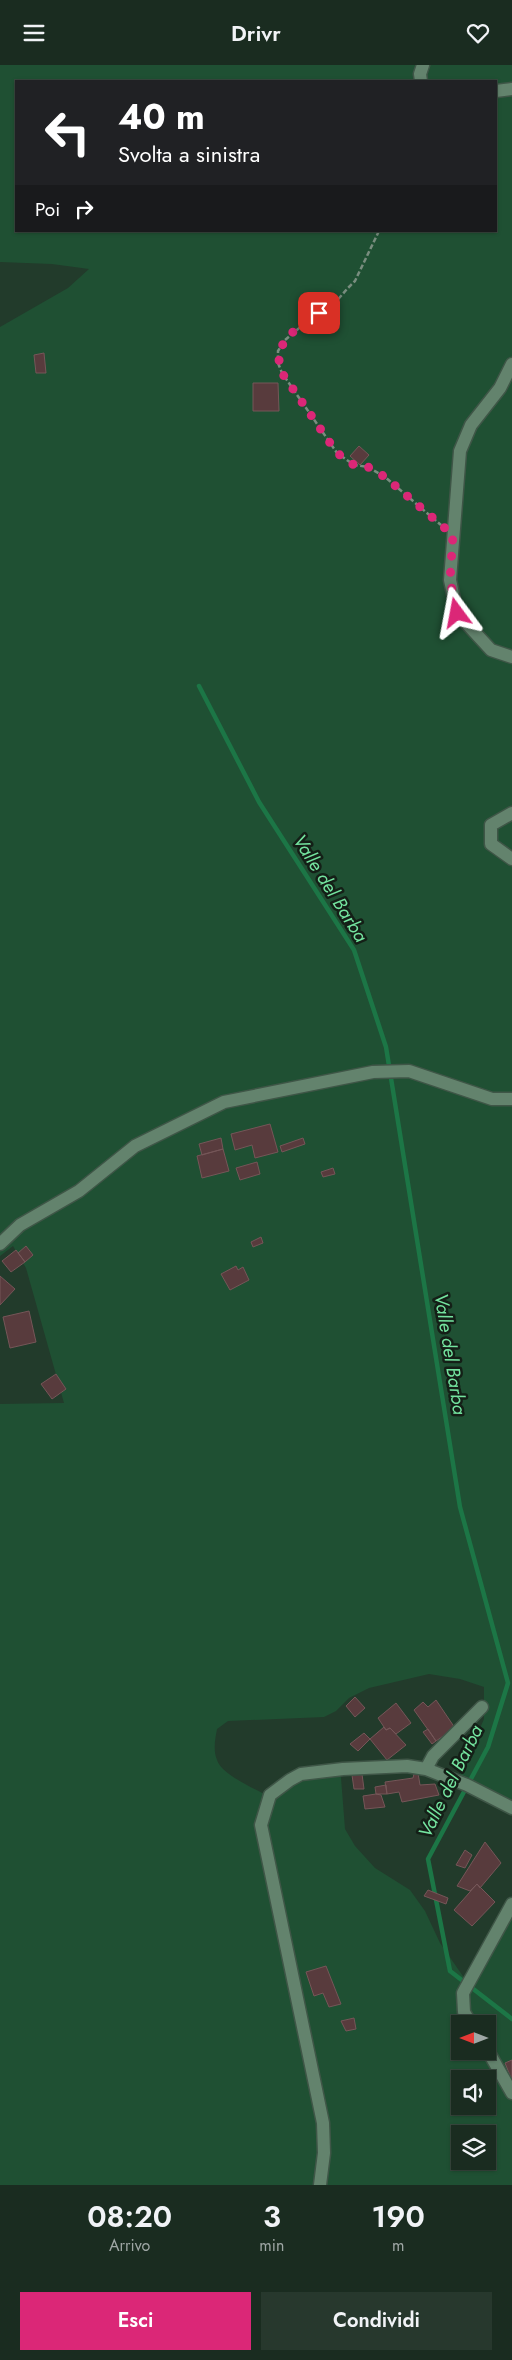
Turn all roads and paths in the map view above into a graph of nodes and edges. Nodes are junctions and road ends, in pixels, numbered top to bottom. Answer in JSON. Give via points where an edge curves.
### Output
{"nodes":[{"id":1,"x":423,"y":65,"type":"edge"},
{"id":2,"x":422,"y":80,"type":"edge"},
{"id":3,"x":512,"y":89,"type":"edge"},
{"id":4,"x":497,"y":91,"type":"edge"},
{"id":5,"x":378,"y":232,"type":"edge"},
{"id":6,"x":512,"y":364,"type":"edge"},
{"id":7,"x":453,"y":535,"type":"junction"},
{"id":8,"x":512,"y":657,"type":"edge"},
{"id":9,"x":512,"y":813,"type":"edge"},
{"id":10,"x":512,"y":859,"type":"edge"},
{"id":11,"x":512,"y":1099,"type":"edge"},
{"id":12,"x":0,"y":1244,"type":"edge"},
{"id":13,"x":482,"y":1707,"type":"dead end"},
{"id":14,"x":426,"y":1769,"type":"junction"},
{"id":15,"x":512,"y":1808,"type":"edge"},
{"id":16,"x":512,"y":1904,"type":"edge"},
{"id":17,"x":466,"y":2015,"type":"edge"},
{"id":18,"x":493,"y":2060,"type":"edge"},
{"id":19,"x":512,"y":2093,"type":"edge"},
{"id":20,"x":320,"y":2185,"type":"edge"}],
"edges":[{"from":1,"to":2,"type":"street"},
{"from":3,"to":4,"type":"street"},
{"from":5,"to":7,"type":"path","via":[[355,281],[334,304],[285,340],[278,351],[278,363],[337,453],[354,465],[368,467],[385,477]]},
{"from":6,"to":7,"type":"street","via":[[500,388],[471,425],[460,451]]},
{"from":7,"to":8,"type":"street","via":[[450,580],[457,613],[491,650]]},
{"from":9,"to":10,"type":"street","via":[[491,825],[491,844]]},
{"from":11,"to":12,"type":"street","via":[[492,1099],[409,1071],[373,1072],[224,1102],[136,1146],[79,1191],[20,1225]]},
{"from":13,"to":14,"type":"street","via":[[433,1756]]},
{"from":14,"to":15,"type":"street"},
{"from":14,"to":20,"type":"street","via":[[407,1765],[301,1774],[270,1795],[261,1825],[323,2123]]},
{"from":16,"to":17,"type":"street","via":[[463,1993]]},
{"from":18,"to":19,"type":"street"}]}
